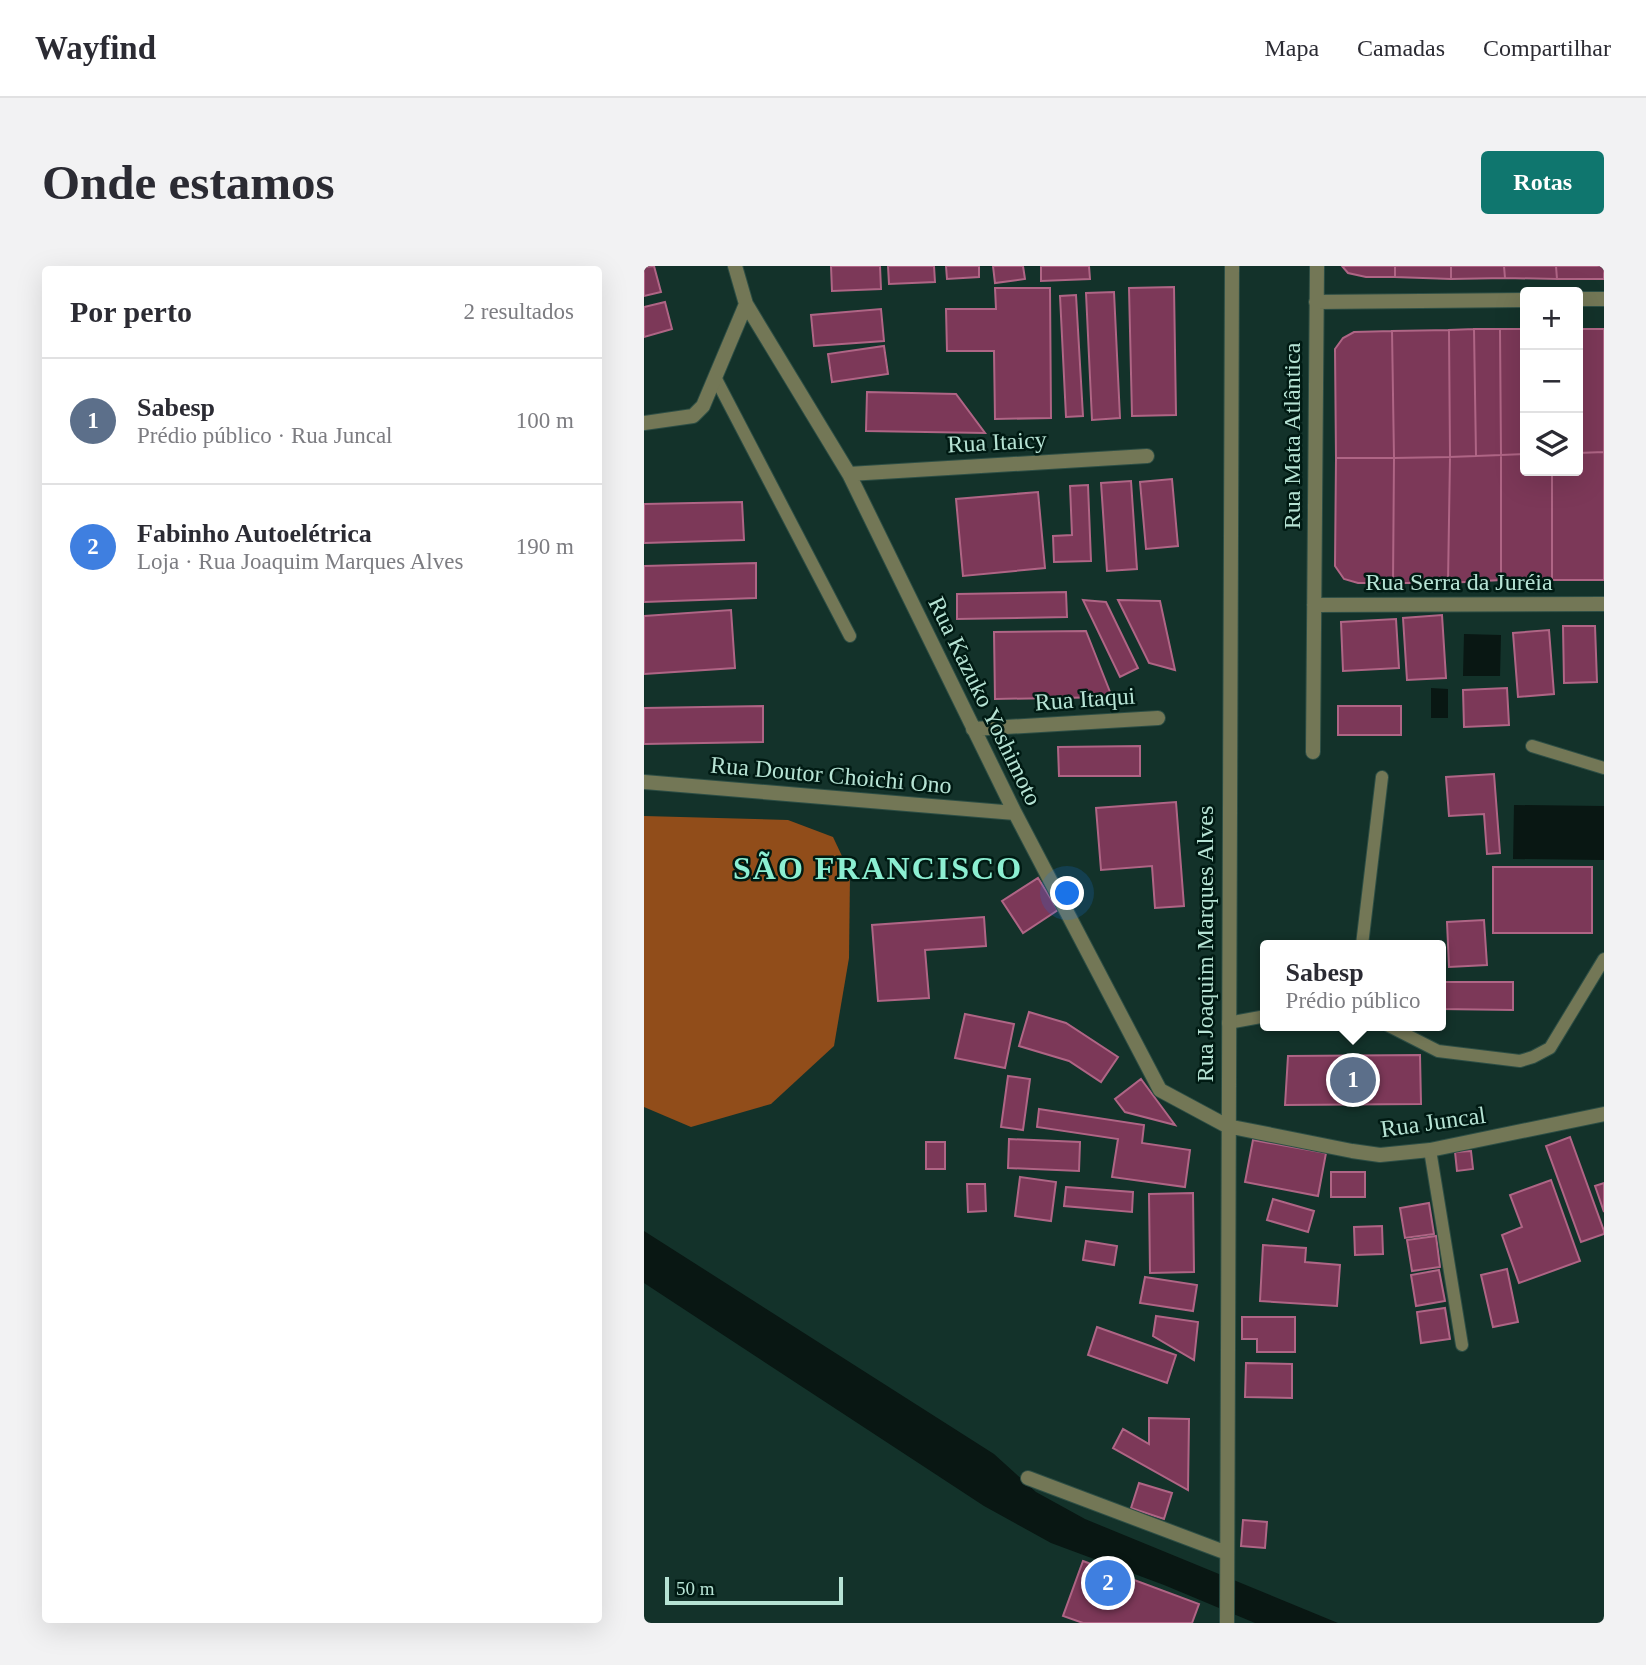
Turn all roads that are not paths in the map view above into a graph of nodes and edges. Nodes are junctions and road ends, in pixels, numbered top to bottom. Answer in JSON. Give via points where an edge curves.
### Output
{"nodes":[{"id":1,"x":735,"y":266,"type":"edge"},
{"id":2,"x":1232,"y":266,"type":"edge"},
{"id":3,"x":1317,"y":266,"type":"edge"},
{"id":4,"x":1583,"y":299,"type":"edge"},
{"id":5,"x":1604,"y":299,"type":"edge"},
{"id":6,"x":1520,"y":300,"type":"edge"},
{"id":7,"x":1316,"y":302,"type":"junction"},
{"id":8,"x":746,"y":304,"type":"junction"},
{"id":9,"x":716,"y":379,"type":"junction"},
{"id":10,"x":644,"y":423,"type":"edge"},
{"id":11,"x":1147,"y":456,"type":"dead end"},
{"id":12,"x":849,"y":474,"type":"junction"},
{"id":13,"x":1604,"y":604,"type":"edge"},
{"id":14,"x":1314,"y":606,"type":"junction"},
{"id":15,"x":850,"y":636,"type":"dead end"},
{"id":16,"x":1158,"y":718,"type":"dead end"},
{"id":17,"x":973,"y":729,"type":"junction"},
{"id":18,"x":1532,"y":746,"type":"dead end"},
{"id":19,"x":1313,"y":752,"type":"dead end"},
{"id":20,"x":1604,"y":768,"type":"edge"},
{"id":21,"x":1382,"y":777,"type":"dead end"},
{"id":22,"x":644,"y":782,"type":"edge"},
{"id":23,"x":1015,"y":813,"type":"junction"},
{"id":24,"x":1363,"y":940,"type":"edge"},
{"id":25,"x":1604,"y":960,"type":"edge"},
{"id":26,"x":1260,"y":1017,"type":"edge"},
{"id":27,"x":1228,"y":1023,"type":"junction"},
{"id":28,"x":1400,"y":1031,"type":"edge"},
{"id":29,"x":1604,"y":1114,"type":"edge"},
{"id":30,"x":1227,"y":1126,"type":"junction"},
{"id":31,"x":1430,"y":1150,"type":"junction"},
{"id":32,"x":1462,"y":1345,"type":"dead end"},
{"id":33,"x":1028,"y":1478,"type":"dead end"},
{"id":34,"x":1227,"y":1553,"type":"junction"},
{"id":35,"x":1227,"y":1623,"type":"edge"}],
"edges":[{"from":1,"to":8,"type":"street","name":"Rua Kazuko Yoshimoto"},
{"from":2,"to":27,"type":"street","name":"Rua Joaquim Marques Alves"},
{"from":3,"to":7,"type":"street","name":"Rua Mata Atlântica"},
{"from":4,"to":5,"type":"street"},
{"from":6,"to":7,"type":"street"},
{"from":7,"to":14,"type":"street","name":"Rua Mata Atlântica"},
{"from":8,"to":9,"type":"street"},
{"from":8,"to":12,"type":"street","name":"Rua Kazuko Yoshimoto"},
{"from":9,"to":10,"type":"street","via":[[703,406],[692,416]]},
{"from":9,"to":15,"type":"lane"},
{"from":11,"to":12,"type":"street","name":"Rua Itaicy"},
{"from":12,"to":17,"type":"street","name":"Rua Kazuko Yoshimoto"},
{"from":13,"to":14,"type":"street","name":"Rua Serra da Juréia"},
{"from":14,"to":19,"type":"street","name":"Rua Mata Atlântica"},
{"from":16,"to":17,"type":"street","name":"Rua Itaqui"},
{"from":17,"to":23,"type":"street","name":"Rua Kazuko Yoshimoto"},
{"from":18,"to":20,"type":"lane"},
{"from":21,"to":24,"type":"lane"},
{"from":22,"to":23,"type":"street","name":"Rua Doutor Choichi Ono"},
{"from":23,"to":30,"type":"street","name":"Rua Kazuko Yoshimoto","via":[[1160,1090]]},
{"from":25,"to":28,"type":"lane","via":[[1550,1048],[1534,1057],[1520,1061],[1438,1051]]},
{"from":26,"to":27,"type":"lane"},
{"from":27,"to":30,"type":"street","name":"Rua Joaquim Marques Alves"},
{"from":29,"to":31,"type":"street","name":"Rua Juncal"},
{"from":30,"to":31,"type":"street","name":"Rua Juncal","via":[[1352,1151]]},
{"from":30,"to":34,"type":"street","name":"Rua Joaquim Marques Alves"},
{"from":31,"to":32,"type":"lane"},
{"from":33,"to":34,"type":"street"},
{"from":34,"to":35,"type":"street","name":"Rua Joaquim Marques Alves"}]}
